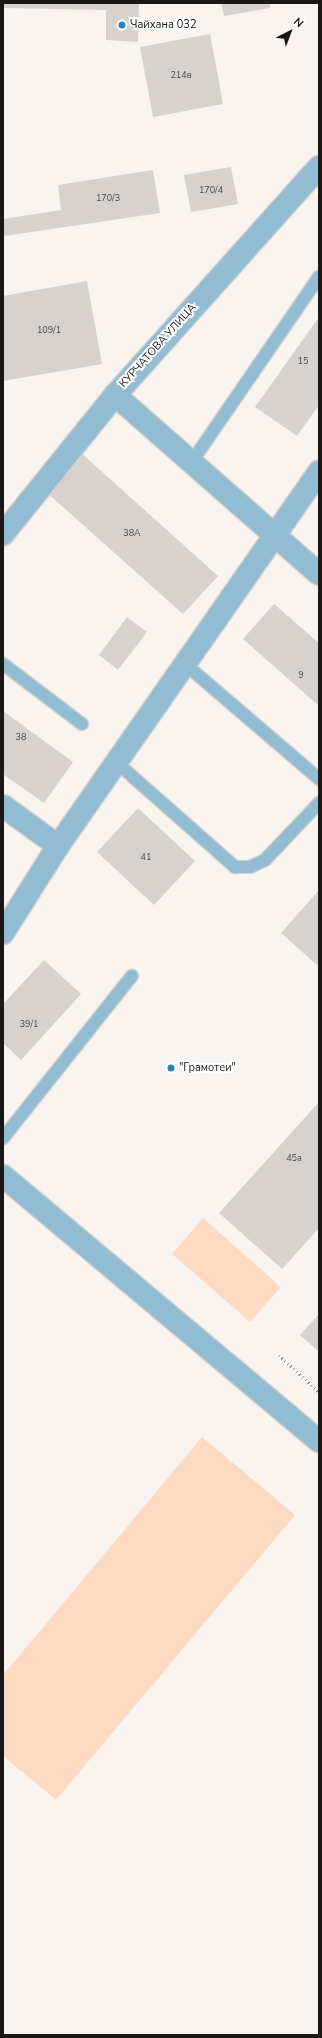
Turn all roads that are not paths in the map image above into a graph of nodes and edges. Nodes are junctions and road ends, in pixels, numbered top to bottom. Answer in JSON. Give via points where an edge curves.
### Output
{"nodes":[{"id":1,"x":319,"y":167,"type":"edge"},
{"id":2,"x":319,"y":277,"type":"edge"},
{"id":3,"x":115,"y":395,"type":"junction"},
{"id":4,"x":191,"y":463,"type":"junction"},
{"id":5,"x":319,"y":472,"type":"edge"},
{"id":6,"x":3,"y":534,"type":"edge"},
{"id":7,"x":275,"y":534,"type":"junction"},
{"id":8,"x":319,"y":574,"type":"edge"},
{"id":9,"x":3,"y":664,"type":"edge"},
{"id":10,"x":185,"y":664,"type":"junction"},
{"id":11,"x":82,"y":724,"type":"dead end"},
{"id":12,"x":116,"y":762,"type":"junction"},
{"id":13,"x":319,"y":779,"type":"edge"},
{"id":14,"x":319,"y":803,"type":"edge"},
{"id":15,"x":3,"y":806,"type":"edge"},
{"id":16,"x":58,"y":846,"type":"junction"},
{"id":17,"x":3,"y":933,"type":"edge"},
{"id":18,"x":132,"y":976,"type":"dead end"},
{"id":19,"x":3,"y":1138,"type":"edge"},
{"id":20,"x":3,"y":1176,"type":"edge"},
{"id":21,"x":319,"y":1441,"type":"edge"}],
"edges":[{"from":1,"to":3,"type":"street","name":"КУРЧАТОВА УЛИЦА"},
{"from":2,"to":4,"type":"lane"},
{"from":3,"to":4,"type":"street","name":"КУРЧАТОВА УЛИЦА"},
{"from":3,"to":6,"type":"street"},
{"from":4,"to":7,"type":"street","name":"КУРЧАТОВА УЛИЦА"},
{"from":5,"to":7,"type":"street"},
{"from":7,"to":8,"type":"street","name":"КУРЧАТОВА УЛИЦА"},
{"from":7,"to":10,"type":"street"},
{"from":9,"to":11,"type":"lane"},
{"from":10,"to":12,"type":"street"},
{"from":10,"to":13,"type":"lane"},
{"from":12,"to":14,"type":"lane","via":[[235,868],[250,867],[265,860]]},
{"from":12,"to":16,"type":"street"},
{"from":15,"to":16,"type":"street"},
{"from":16,"to":17,"type":"street"},
{"from":18,"to":19,"type":"lane"},
{"from":20,"to":21,"type":"street"}]}
